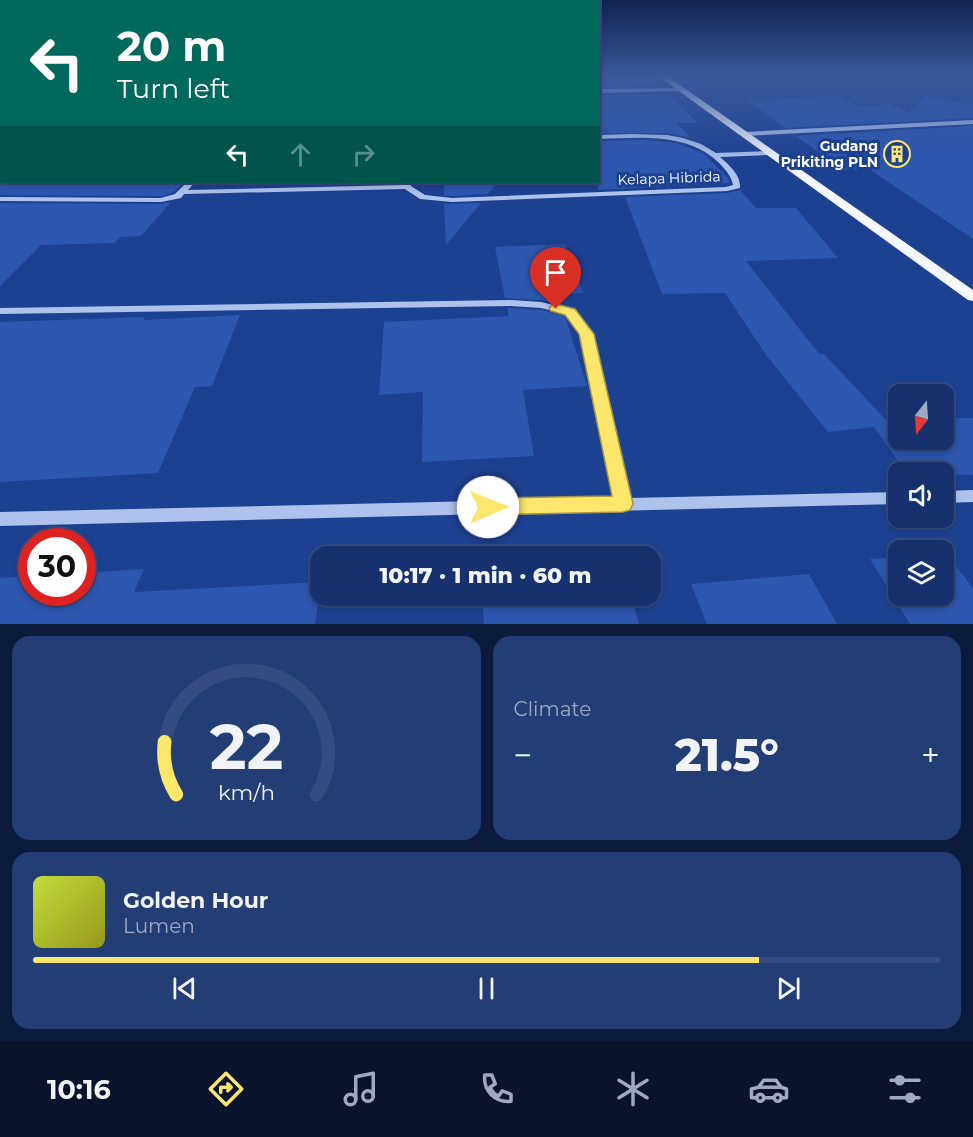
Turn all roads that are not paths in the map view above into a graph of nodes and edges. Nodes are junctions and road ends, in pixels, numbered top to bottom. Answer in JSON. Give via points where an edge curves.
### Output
{"nodes":[{"id":1,"x":704,"y":105,"type":"edge"},
{"id":2,"x":973,"y":122,"type":"edge"},
{"id":3,"x":744,"y":134,"type":"junction"},
{"id":4,"x":600,"y":137,"type":"edge"},
{"id":5,"x":768,"y":153,"type":"junction"},
{"id":6,"x":716,"y":155,"type":"junction"},
{"id":7,"x":190,"y":183,"type":"edge"},
{"id":8,"x":406,"y":184,"type":"edge"},
{"id":9,"x":182,"y":192,"type":"junction"},
{"id":10,"x":0,"y":200,"type":"edge"},
{"id":11,"x":970,"y":292,"type":"edge"},
{"id":12,"x":0,"y":311,"type":"edge"},
{"id":13,"x":973,"y":496,"type":"edge"},
{"id":14,"x":954,"y":497,"type":"edge"},
{"id":15,"x":888,"y":498,"type":"edge"},
{"id":16,"x":623,"y":504,"type":"junction"},
{"id":17,"x":0,"y":519,"type":"edge"}],
"edges":[{"from":1,"to":3,"type":"main road"},
{"from":2,"to":3,"type":"street"},
{"from":3,"to":5,"type":"main road"},
{"from":4,"to":6,"type":"street","via":[[672,138]]},
{"from":5,"to":6,"type":"street","name":"Kelapa Hibrida"},
{"from":5,"to":11,"type":"main road"},
{"from":6,"to":8,"type":"street","name":"Kelapa Hibrida","via":[[737,186],[453,200],[423,197]]},
{"from":7,"to":9,"type":"street"},
{"from":8,"to":9,"type":"street"},
{"from":9,"to":10,"type":"street","via":[[161,200]]},
{"from":12,"to":16,"type":"street","via":[[511,303],[570,312],[586,334]]},
{"from":13,"to":14,"type":"street"},
{"from":15,"to":16,"type":"street"},
{"from":16,"to":17,"type":"street"}]}
